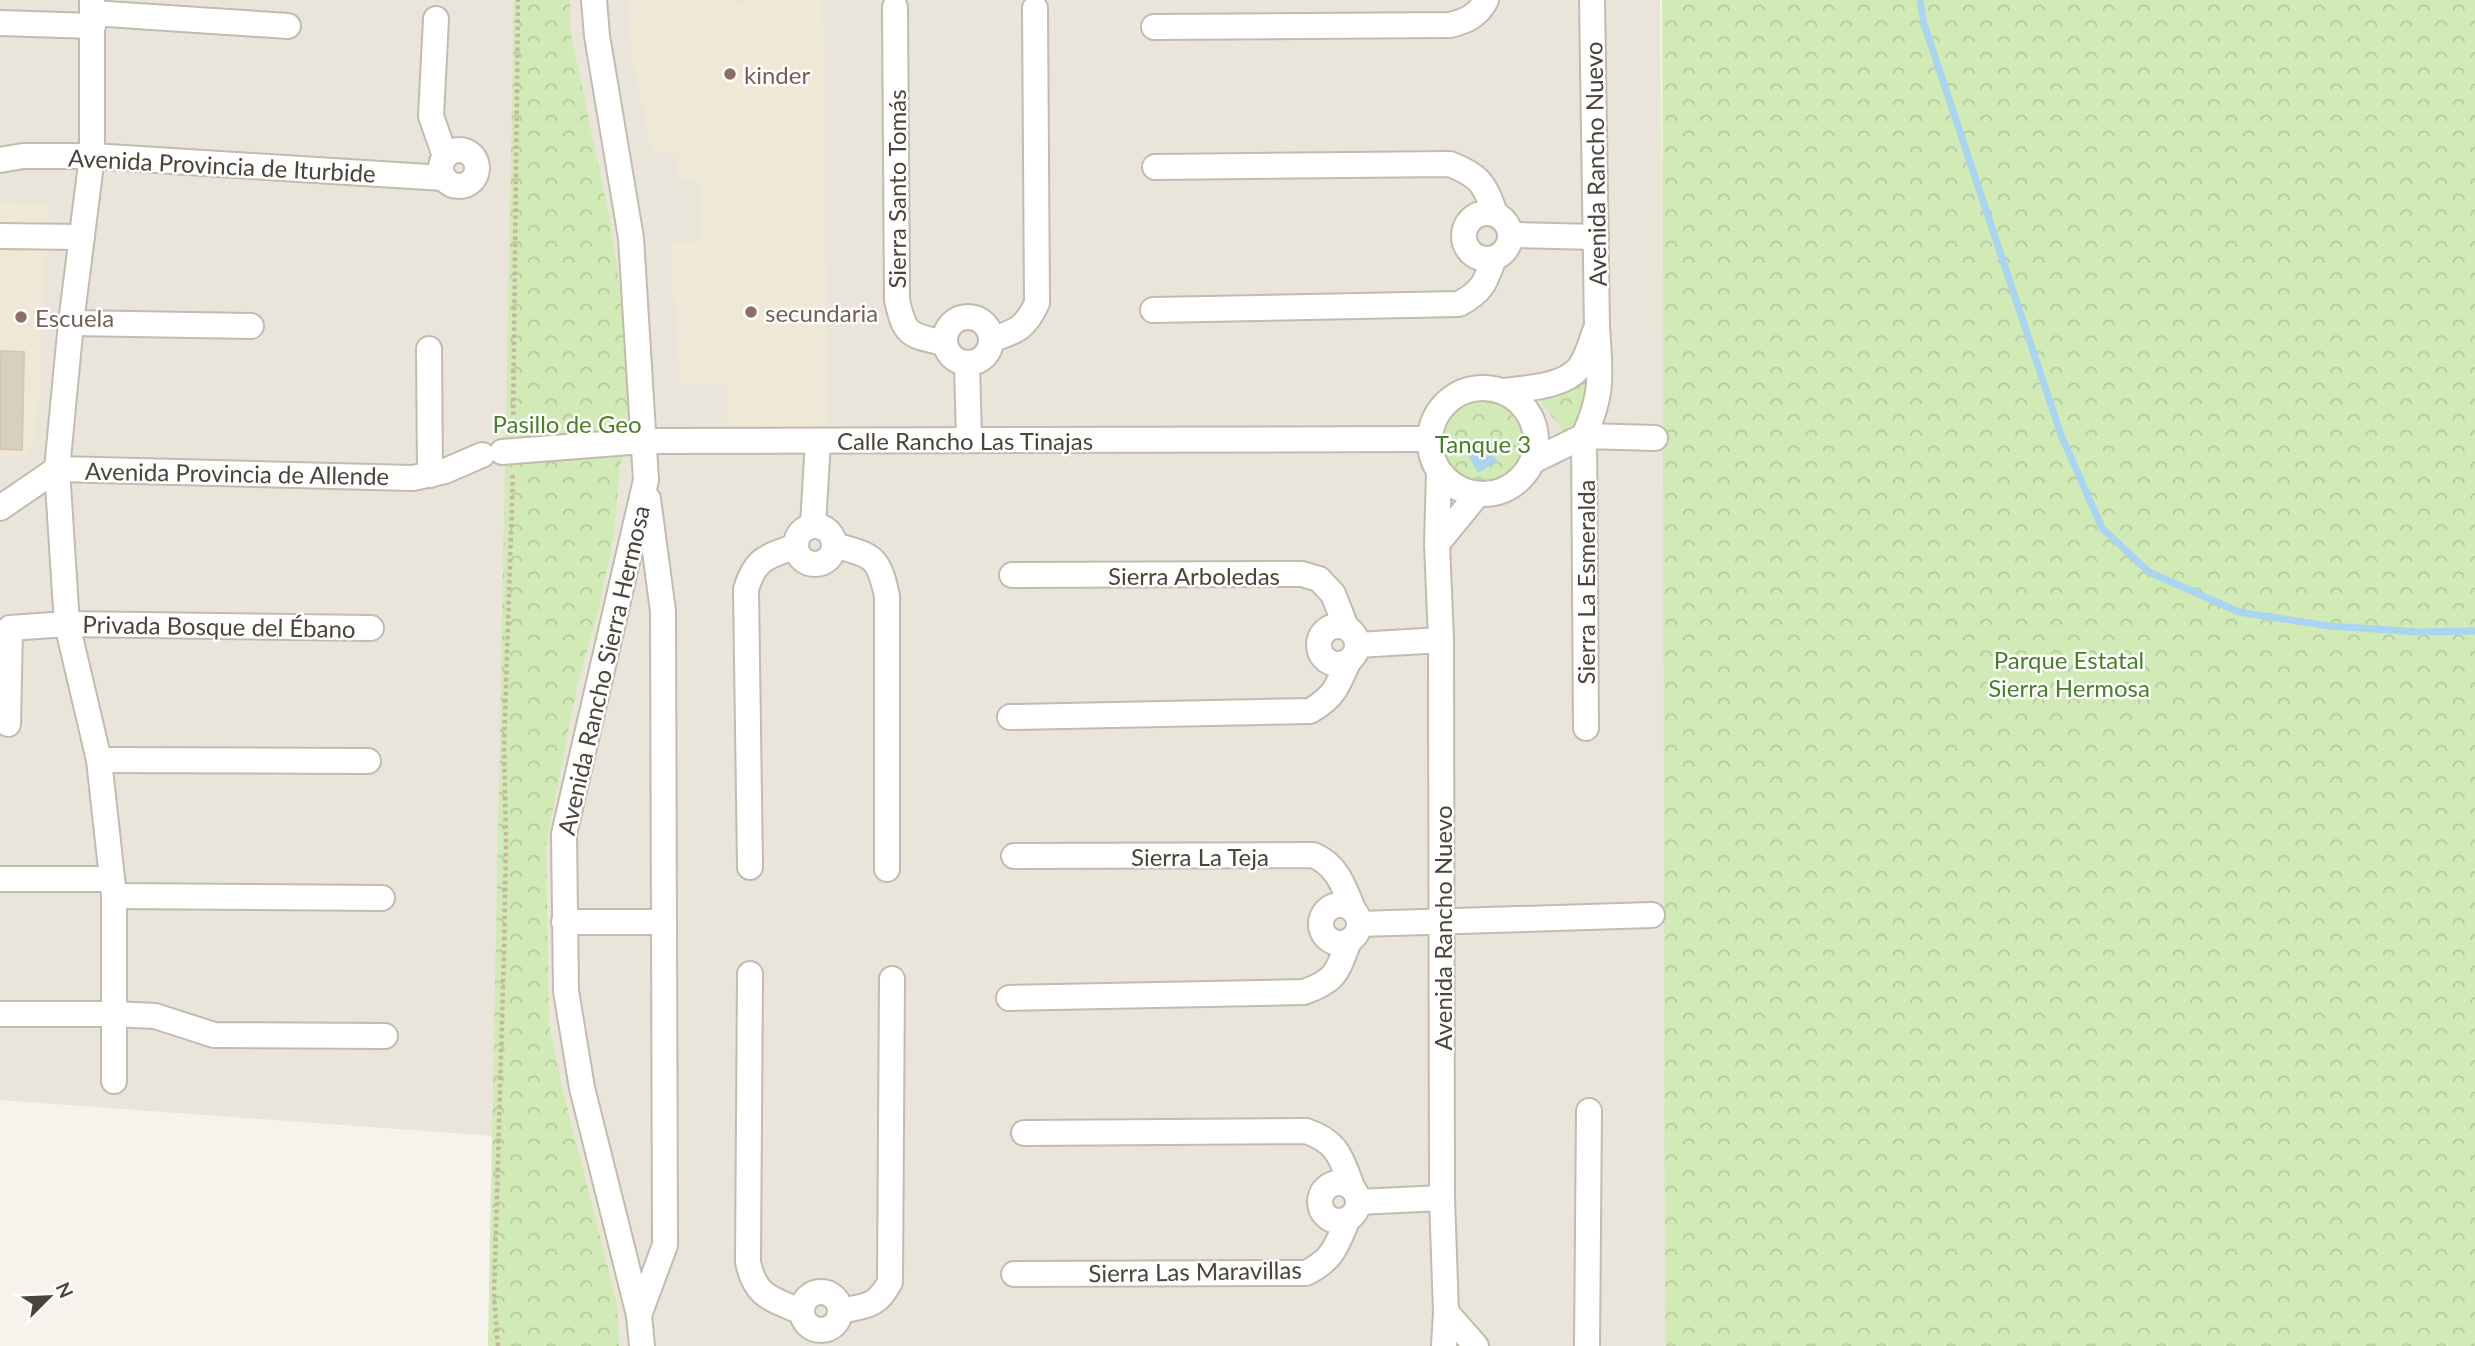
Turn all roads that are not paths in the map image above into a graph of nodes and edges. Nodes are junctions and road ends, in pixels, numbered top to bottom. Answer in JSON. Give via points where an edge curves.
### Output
{"nodes":[{"id":1,"x":594,"y":0,"type":"edge"},
{"id":2,"x":1486,"y":0,"type":"edge"},
{"id":3,"x":1592,"y":0,"type":"edge"},
{"id":4,"x":895,"y":7,"type":"dead end"},
{"id":5,"x":1035,"y":8,"type":"dead end"},
{"id":6,"x":92,"y":13,"type":"edge"},
{"id":7,"x":436,"y":19,"type":"dead end"},
{"id":8,"x":0,"y":23,"type":"edge"},
{"id":9,"x":288,"y":26,"type":"dead end"},
{"id":10,"x":1154,"y":27,"type":"dead end"},
{"id":11,"x":92,"y":156,"type":"junction"},
{"id":12,"x":0,"y":160,"type":"edge"},
{"id":13,"x":1155,"y":167,"type":"dead end"},
{"id":14,"x":1494,"y":213,"type":"junction"},
{"id":15,"x":1511,"y":235,"type":"junction"},
{"id":16,"x":0,"y":236,"type":"edge"},
{"id":17,"x":82,"y":237,"type":"junction"},
{"id":18,"x":1596,"y":237,"type":"junction"},
{"id":19,"x":1494,"y":258,"type":"junction"},
{"id":20,"x":1153,"y":310,"type":"dead end"},
{"id":21,"x":71,"y":323,"type":"junction"},
{"id":22,"x":251,"y":326,"type":"dead end"},
{"id":23,"x":1597,"y":327,"type":"junction"},
{"id":24,"x":992,"y":339,"type":"junction"},
{"id":25,"x":944,"y":343,"type":"junction"},
{"id":26,"x":429,"y":349,"type":"dead end"},
{"id":27,"x":967,"y":365,"type":"junction"},
{"id":28,"x":1504,"y":391,"type":"junction"},
{"id":29,"x":1584,"y":436,"type":"junction"},
{"id":30,"x":1655,"y":438,"type":"dead end"},
{"id":31,"x":969,"y":439,"type":"junction"},
{"id":32,"x":1429,"y":439,"type":"junction"},
{"id":33,"x":643,"y":441,"type":"junction"},
{"id":34,"x":818,"y":441,"type":"junction"},
{"id":35,"x":499,"y":453,"type":"joint"},
{"id":36,"x":1533,"y":461,"type":"junction"},
{"id":37,"x":57,"y":469,"type":"junction"},
{"id":38,"x":1439,"y":472,"type":"junction"},
{"id":39,"x":430,"y":475,"type":"junction"},
{"id":40,"x":646,"y":480,"type":"junction"},
{"id":41,"x":1477,"y":495,"type":"junction"},
{"id":42,"x":0,"y":508,"type":"edge"},
{"id":43,"x":813,"y":525,"type":"junction"},
{"id":44,"x":1437,"y":544,"type":"junction"},
{"id":45,"x":834,"y":545,"type":"junction"},
{"id":46,"x":796,"y":546,"type":"junction"},
{"id":47,"x":1012,"y":576,"type":"dead end"},
{"id":48,"x":67,"y":624,"type":"junction"},
{"id":49,"x":371,"y":628,"type":"dead end"},
{"id":50,"x":1441,"y":640,"type":"junction"},
{"id":51,"x":1350,"y":645,"type":"junction"},
{"id":52,"x":1010,"y":718,"type":"dead end"},
{"id":53,"x":8,"y":724,"type":"dead end"},
{"id":54,"x":1586,"y":728,"type":"dead end"},
{"id":55,"x":99,"y":760,"type":"junction"},
{"id":56,"x":369,"y":761,"type":"dead end"},
{"id":57,"x":1014,"y":856,"type":"dead end"},
{"id":58,"x":750,"y":867,"type":"dead end"},
{"id":59,"x":887,"y":869,"type":"dead end"},
{"id":60,"x":0,"y":879,"type":"edge"},
{"id":61,"x":113,"y":887,"type":"junction"},
{"id":62,"x":382,"y":898,"type":"dead end"},
{"id":63,"x":1653,"y":915,"type":"dead end"},
{"id":64,"x":1442,"y":920,"type":"junction"},
{"id":65,"x":564,"y":922,"type":"junction"},
{"id":66,"x":664,"y":922,"type":"junction"},
{"id":67,"x":1354,"y":925,"type":"junction"},
{"id":68,"x":750,"y":974,"type":"dead end"},
{"id":69,"x":891,"y":979,"type":"dead end"},
{"id":70,"x":1009,"y":998,"type":"dead end"},
{"id":71,"x":0,"y":1014,"type":"edge"},
{"id":72,"x":113,"y":1014,"type":"junction"},
{"id":73,"x":385,"y":1036,"type":"dead end"},
{"id":74,"x":114,"y":1080,"type":"dead end"},
{"id":75,"x":1589,"y":1111,"type":"dead end"},
{"id":76,"x":1024,"y":1133,"type":"dead end"},
{"id":77,"x":1442,"y":1198,"type":"junction"},
{"id":78,"x":1353,"y":1203,"type":"junction"},
{"id":79,"x":1014,"y":1274,"type":"dead end"},
{"id":80,"x":840,"y":1311,"type":"junction"},
{"id":81,"x":802,"y":1312,"type":"junction"},
{"id":82,"x":1446,"y":1312,"type":"junction"},
{"id":83,"x":639,"y":1315,"type":"junction"},
{"id":84,"x":823,"y":1338,"type":"edge"},
{"id":85,"x":642,"y":1346,"type":"edge"},
{"id":86,"x":1444,"y":1346,"type":"edge"},
{"id":87,"x":1476,"y":1346,"type":"edge"},
{"id":88,"x":1587,"y":1346,"type":"edge"}],
"edges":[{"from":1,"to":33,"type":"street","name":"Avenida Rancho Sierra Hermosa","via":[[631,237]]},
{"from":2,"to":10,"type":"street","via":[[1469,20],[1450,25]]},
{"from":3,"to":18,"type":"street","name":"Avenida Rancho Nuevo"},
{"from":4,"to":25,"type":"street","name":"Sierra Santo Tomás","via":[[897,300],[902,324],[916,336]]},
{"from":5,"to":24,"type":"street","via":[[1037,303],[1028,322]]},
{"from":6,"to":8,"type":"street"},
{"from":6,"to":9,"type":"street"},
{"from":6,"to":11,"type":"street"},
{"from":7,"to":11,"type":"street","name":"Avenida Provincia de Iturbide","via":[[431,116],[445,167]]},
{"from":11,"to":12,"type":"street","name":"Avenida Provincia de Iturbide"},
{"from":11,"to":17,"type":"street"},
{"from":13,"to":14,"type":"street","via":[[1450,164],[1472,173],[1487,191]]},
{"from":14,"to":15,"type":"street","via":[[1506,221]]},
{"from":14,"to":19,"type":"street","via":[[1482,212],[1464,229],[1464,242],[1471,253],[1482,259]]},
{"from":15,"to":18,"type":"street"},
{"from":15,"to":19,"type":"street","via":[[1506,250]]},
{"from":16,"to":17,"type":"street"},
{"from":17,"to":21,"type":"street"},
{"from":18,"to":23,"type":"street","name":"Avenida Rancho Nuevo"},
{"from":19,"to":20,"type":"street","via":[[1476,295],[1459,304]]},
{"from":21,"to":22,"type":"street"},
{"from":21,"to":37,"type":"street"},
{"from":23,"to":28,"type":"street","via":[[1579,368],[1544,385]]},
{"from":23,"to":29,"type":"street","name":"Avenida Rancho Nuevo","via":[[1601,381]]},
{"from":24,"to":25,"type":"street","via":[[988,327],[966,317],[946,330]]},
{"from":24,"to":27,"type":"street","via":[[989,352],[979,362]]},
{"from":25,"to":27,"type":"street","name":"Sierra Santo Tomás","via":[[951,358]]},
{"from":26,"to":39,"type":"street"},
{"from":27,"to":31,"type":"street"},
{"from":28,"to":32,"type":"street","via":[[1463,390],[1445,401],[1433,418]]},
{"from":28,"to":36,"type":"street","via":[[1521,403],[1533,420]]},
{"from":29,"to":30,"type":"street"},
{"from":29,"to":36,"type":"street"},
{"from":29,"to":54,"type":"street","name":"Sierra La Esmeralda"},
{"from":31,"to":32,"type":"street","name":"Calle Rancho Las Tinajas"},
{"from":31,"to":34,"type":"street","name":"Calle Rancho Las Tinajas"},
{"from":32,"to":38,"type":"street"},
{"from":33,"to":34,"type":"street","name":"Calle Rancho Las Tinajas"},
{"from":33,"to":35,"type":"street","name":"Calle Rancho Las Tinajas"},
{"from":33,"to":40,"type":"street","name":"Avenida Rancho Sierra Hermosa"},
{"from":34,"to":43,"type":"street"},
{"from":35,"to":39,"type":"street","name":"Avenida Provincia de Allende"},
{"from":36,"to":41,"type":"street","via":[[1520,481],[1500,492]]},
{"from":37,"to":39,"type":"street","name":"Avenida Provincia de Allende"},
{"from":37,"to":42,"type":"street","name":"Avenida Provincia de Allende"},
{"from":37,"to":48,"type":"street"},
{"from":38,"to":41,"type":"street","via":[[1455,487]]},
{"from":38,"to":44,"type":"street","name":"Avenida Rancho Nuevo"},
{"from":40,"to":65,"type":"street","name":"Avenida Rancho Sierra Hermosa","via":[[564,834]]},
{"from":40,"to":66,"type":"street","name":"Avenida Rancho Sierra Hermosa","via":[[663,611]]},
{"from":41,"to":44,"type":"street"},
{"from":43,"to":45,"type":"street","via":[[831,534]]},
{"from":43,"to":46,"type":"street","via":[[798,536]]},
{"from":44,"to":50,"type":"street","name":"Avenida Rancho Nuevo"},
{"from":45,"to":46,"type":"street","via":[[831,556],[822,563],[800,557]]},
{"from":45,"to":59,"type":"street","via":[[868,554],[881,569],[887,596]]},
{"from":46,"to":58,"type":"street","via":[[764,559],[752,570],[746,589]]},
{"from":47,"to":51,"type":"street","name":"Sierra Arboledas","via":[[1302,574],[1319,579],[1333,594]]},
{"from":48,"to":49,"type":"street","name":"Privada Bosque del Ébano"},
{"from":48,"to":53,"type":"street","name":"Privada Bosque del Ébano","via":[[10,628]]},
{"from":48,"to":55,"type":"street"},
{"from":50,"to":51,"type":"street"},
{"from":50,"to":64,"type":"street","name":"Avenida Rancho Nuevo"},
{"from":51,"to":52,"type":"street","via":[[1337,688],[1310,711]]},
{"from":55,"to":56,"type":"street"},
{"from":55,"to":61,"type":"street"},
{"from":57,"to":67,"type":"street","name":"Sierra La Teja","via":[[1313,855],[1327,860],[1340,878]]},
{"from":60,"to":61,"type":"street"},
{"from":61,"to":62,"type":"street"},
{"from":61,"to":72,"type":"street"},
{"from":63,"to":64,"type":"street"},
{"from":64,"to":67,"type":"street"},
{"from":64,"to":77,"type":"street","name":"Avenida Rancho Nuevo"},
{"from":65,"to":66,"type":"street"},
{"from":65,"to":83,"type":"street","name":"Avenida Rancho Sierra Hermosa","via":[[566,991],[582,1088]]},
{"from":66,"to":83,"type":"street","name":"Avenida Rancho Sierra Hermosa","via":[[665,1245]]},
{"from":67,"to":70,"type":"street","via":[[1336,973],[1304,992]]},
{"from":68,"to":81,"type":"street","via":[[748,1262],[752,1280],[766,1296]]},
{"from":69,"to":80,"type":"street","via":[[890,1282],[872,1305]]},
{"from":71,"to":72,"type":"street"},
{"from":72,"to":73,"type":"street","via":[[155,1016],[214,1035]]},
{"from":72,"to":74,"type":"street"},
{"from":75,"to":88,"type":"street"},
{"from":76,"to":78,"type":"street","via":[[1306,1131],[1325,1138],[1340,1156]]},
{"from":77,"to":78,"type":"street"},
{"from":77,"to":82,"type":"street","name":"Avenida Rancho Nuevo"},
{"from":78,"to":79,"type":"street","name":"Sierra Las Maravillas","via":[[1333,1254],[1306,1273]]},
{"from":80,"to":81,"type":"street","via":[[835,1298],[819,1292],[807,1297]]},
{"from":80,"to":84,"type":"street"},
{"from":81,"to":84,"type":"street","via":[[805,1322]]},
{"from":82,"to":86,"type":"street","name":"Avenida Rancho Nuevo"},
{"from":82,"to":87,"type":"street"},
{"from":83,"to":85,"type":"street","name":"Avenida Rancho Sierra Hermosa"}]}
